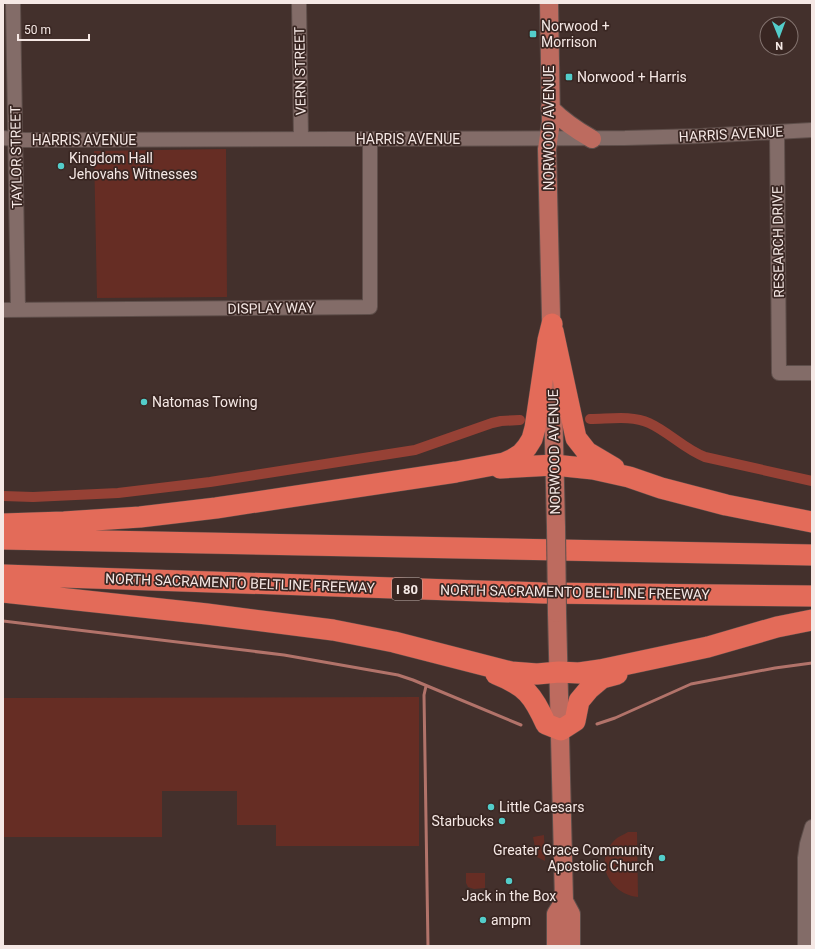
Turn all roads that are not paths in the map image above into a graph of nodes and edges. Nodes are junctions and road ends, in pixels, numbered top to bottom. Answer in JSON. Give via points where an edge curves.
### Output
{"nodes":[{"id":1,"x":13,"y":3,"type":"edge"},
{"id":2,"x":298,"y":3,"type":"edge"},
{"id":3,"x":549,"y":3,"type":"edge"},
{"id":4,"x":550,"y":108,"type":"junction"},
{"id":5,"x":812,"y":130,"type":"edge"},
{"id":6,"x":777,"y":132,"type":"junction"},
{"id":7,"x":9,"y":138,"type":"edge"},
{"id":8,"x":592,"y":138,"type":"junction"},
{"id":9,"x":301,"y":139,"type":"junction"},
{"id":10,"x":370,"y":139,"type":"junction"},
{"id":11,"x":549,"y":139,"type":"junction"},
{"id":12,"x":3,"y":310,"type":"edge"},
{"id":13,"x":18,"y":310,"type":"junction"},
{"id":14,"x":552,"y":324,"type":"junction"},
{"id":15,"x":812,"y":373,"type":"edge"},
{"id":16,"x":554,"y":466,"type":"junction"},
{"id":17,"x":456,"y":472,"type":"junction"},
{"id":18,"x":629,"y":477,"type":"junction"},
{"id":19,"x":812,"y":522,"type":"edge"},
{"id":20,"x":3,"y":524,"type":"edge"},
{"id":21,"x":3,"y":539,"type":"edge"},
{"id":22,"x":812,"y":556,"type":"edge"},
{"id":23,"x":3,"y":576,"type":"edge"},
{"id":24,"x":3,"y":592,"type":"edge"},
{"id":25,"x":812,"y":596,"type":"edge"},
{"id":26,"x":812,"y":620,"type":"edge"},
{"id":27,"x":708,"y":647,"type":"junction"},
{"id":28,"x":454,"y":657,"type":"junction"},
{"id":29,"x":559,"y":672,"type":"junction"},
{"id":30,"x":561,"y":730,"type":"junction"},
{"id":31,"x":812,"y":827,"type":"edge"},
{"id":32,"x":564,"y":901,"type":"junction"},
{"id":33,"x":556,"y":946,"type":"edge"},
{"id":34,"x":571,"y":946,"type":"edge"},
{"id":35,"x":805,"y":946,"type":"edge"}],
"edges":[{"from":1,"to":7,"type":"street","name":"TAYLOR STREET"},
{"from":2,"to":9,"type":"street","name":"VERN STREET"},
{"from":3,"to":4,"type":"main road","name":"NORWOOD AVENUE"},
{"from":4,"to":8,"type":"main road","via":[[577,131]]},
{"from":4,"to":11,"type":"main road","name":"NORWOOD AVENUE"},
{"from":5,"to":6,"type":"street","name":"HARRIS AVENUE"},
{"from":6,"to":8,"type":"street","name":"HARRIS AVENUE"},
{"from":6,"to":15,"type":"street","name":"RESEARCH DRIVE","via":[[779,373]]},
{"from":7,"to":9,"type":"street","name":"HARRIS AVENUE"},
{"from":7,"to":13,"type":"street","name":"TAYLOR STREET"},
{"from":8,"to":11,"type":"street","name":"HARRIS AVENUE"},
{"from":9,"to":10,"type":"street","name":"HARRIS AVENUE"},
{"from":10,"to":11,"type":"street","name":"HARRIS AVENUE"},
{"from":10,"to":13,"type":"street","name":"DISPLAY WAY","via":[[370,307]]},
{"from":11,"to":14,"type":"main road","name":"NORWOOD AVENUE","via":[[547,149]]},
{"from":12,"to":13,"type":"street","name":"DISPLAY WAY"},
{"from":14,"to":16,"type":"main road","name":"NORWOOD AVENUE"},
{"from":14,"to":17,"type":"highway","via":[[535,428],[527,447],[521,454],[504,463]]},
{"from":14,"to":18,"type":"highway","via":[[576,438],[587,452]]},
{"from":16,"to":17,"type":"highway"},
{"from":16,"to":18,"type":"highway","via":[[593,469]]},
{"from":16,"to":29,"type":"main road","name":"NORWOOD AVENUE","bridge":true},
{"from":17,"to":20,"type":"highway","via":[[216,508],[146,516]]},
{"from":18,"to":19,"type":"highway","via":[[726,506]]},
{"from":21,"to":22,"type":"highway"},
{"from":23,"to":25,"type":"highway","name":"NORTH SACRAMENTO BELTLINE FREEWAY","number":"I 80","via":[[544,593]]},
{"from":24,"to":28,"type":"highway","via":[[212,614],[333,630]]},
{"from":26,"to":27,"type":"highway","via":[[777,627]]},
{"from":27,"to":29,"type":"highway","via":[[579,673]]},
{"from":27,"to":30,"type":"highway","via":[[602,678],[579,701],[575,721]]},
{"from":28,"to":29,"type":"highway","via":[[511,672]]},
{"from":28,"to":30,"type":"highway","via":[[515,682],[528,692],[538,705],[546,724]]},
{"from":29,"to":30,"type":"main road","name":"NORWOOD AVENUE"},
{"from":30,"to":32,"type":"main road","name":"NORWOOD AVENUE"},
{"from":31,"to":35,"type":"street","via":[[805,858]]},
{"from":32,"to":33,"type":"main road","name":"NORWOOD AVENUE","via":[[556,914]]},
{"from":32,"to":34,"type":"main road","name":"NORWOOD AVENUE","via":[[571,914]]}]}
